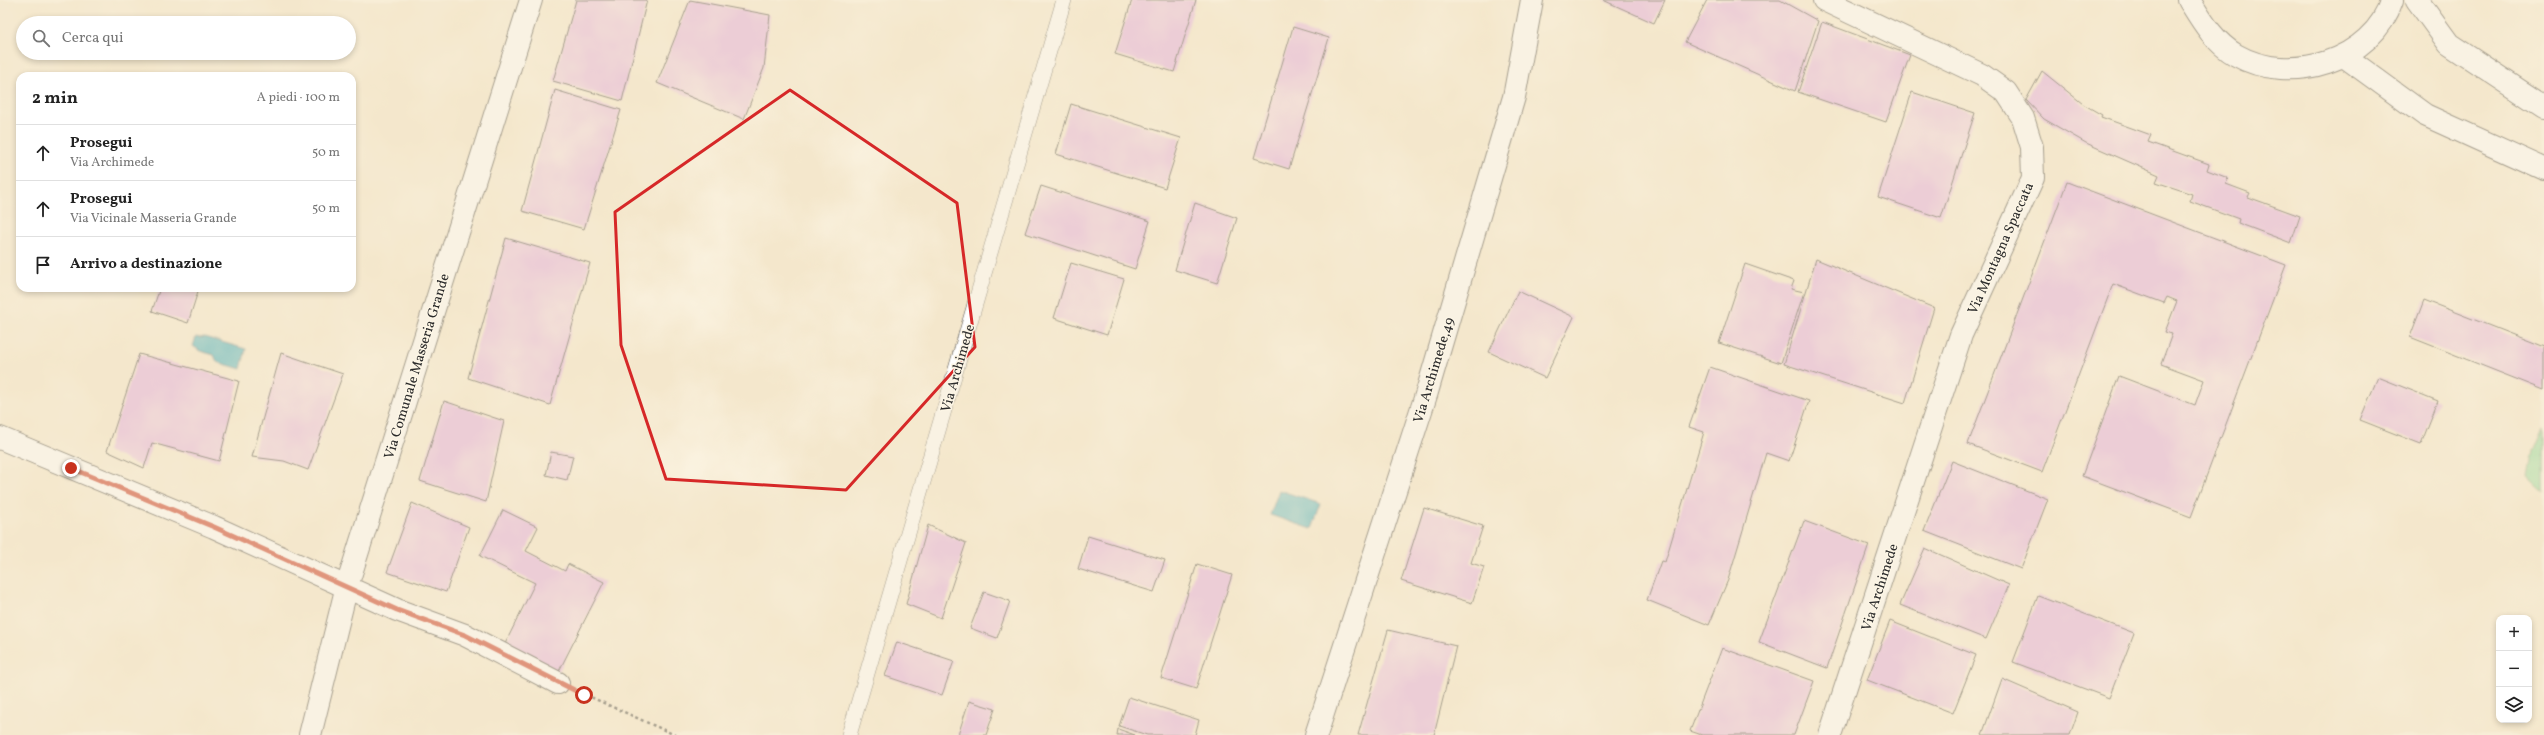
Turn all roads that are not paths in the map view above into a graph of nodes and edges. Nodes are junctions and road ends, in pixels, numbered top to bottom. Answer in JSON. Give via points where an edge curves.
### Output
{"nodes":[{"id":1,"x":531,"y":0,"type":"edge"},
{"id":2,"x":1064,"y":0,"type":"edge"},
{"id":3,"x":1532,"y":0,"type":"edge"},
{"id":4,"x":1824,"y":0,"type":"edge"},
{"id":5,"x":2189,"y":0,"type":"edge"},
{"id":6,"x":2392,"y":0,"type":"edge"},
{"id":7,"x":2417,"y":0,"type":"edge"},
{"id":8,"x":2344,"y":56,"type":"junction"},
{"id":9,"x":2544,"y":106,"type":"edge"},
{"id":10,"x":2544,"y":170,"type":"edge"},
{"id":11,"x":0,"y":438,"type":"edge"},
{"id":12,"x":1927,"y":439,"type":"joint"},
{"id":13,"x":347,"y":586,"type":"junction"},
{"id":14,"x":558,"y":683,"type":"road end"},
{"id":15,"x":310,"y":735,"type":"edge"},
{"id":16,"x":849,"y":735,"type":"edge"},
{"id":17,"x":1316,"y":735,"type":"edge"},
{"id":18,"x":1830,"y":735,"type":"edge"}],
"edges":[{"from":1,"to":13,"type":"street","name":"Via Comunale Masseria Grande"},
{"from":2,"to":16,"type":"lane","name":"Via Archimede"},
{"from":3,"to":17,"type":"street","name":"Via Archimede,49","via":[[1510,112],[1427,392]]},
{"from":4,"to":12,"type":"street","name":"Via Montagna Spaccata","via":[[1982,75],[2006,92],[2023,118],[2032,148],[2033,178],[1961,335]]},
{"from":5,"to":8,"type":"street","via":[[2208,31],[2236,55],[2272,68],[2309,68]]},
{"from":6,"to":8,"type":"street","via":[[2390,8],[2371,36]]},
{"from":7,"to":9,"type":"street","via":[[2449,44]]},
{"from":8,"to":10,"type":"street","via":[[2425,115]]},
{"from":11,"to":13,"type":"street","via":[[214,527]]},
{"from":12,"to":18,"type":"street","name":"Via Archimede"},
{"from":13,"to":14,"type":"street","via":[[397,610],[465,635]]},
{"from":13,"to":15,"type":"street","name":"Via Comunale Masseria Grande"}]}
